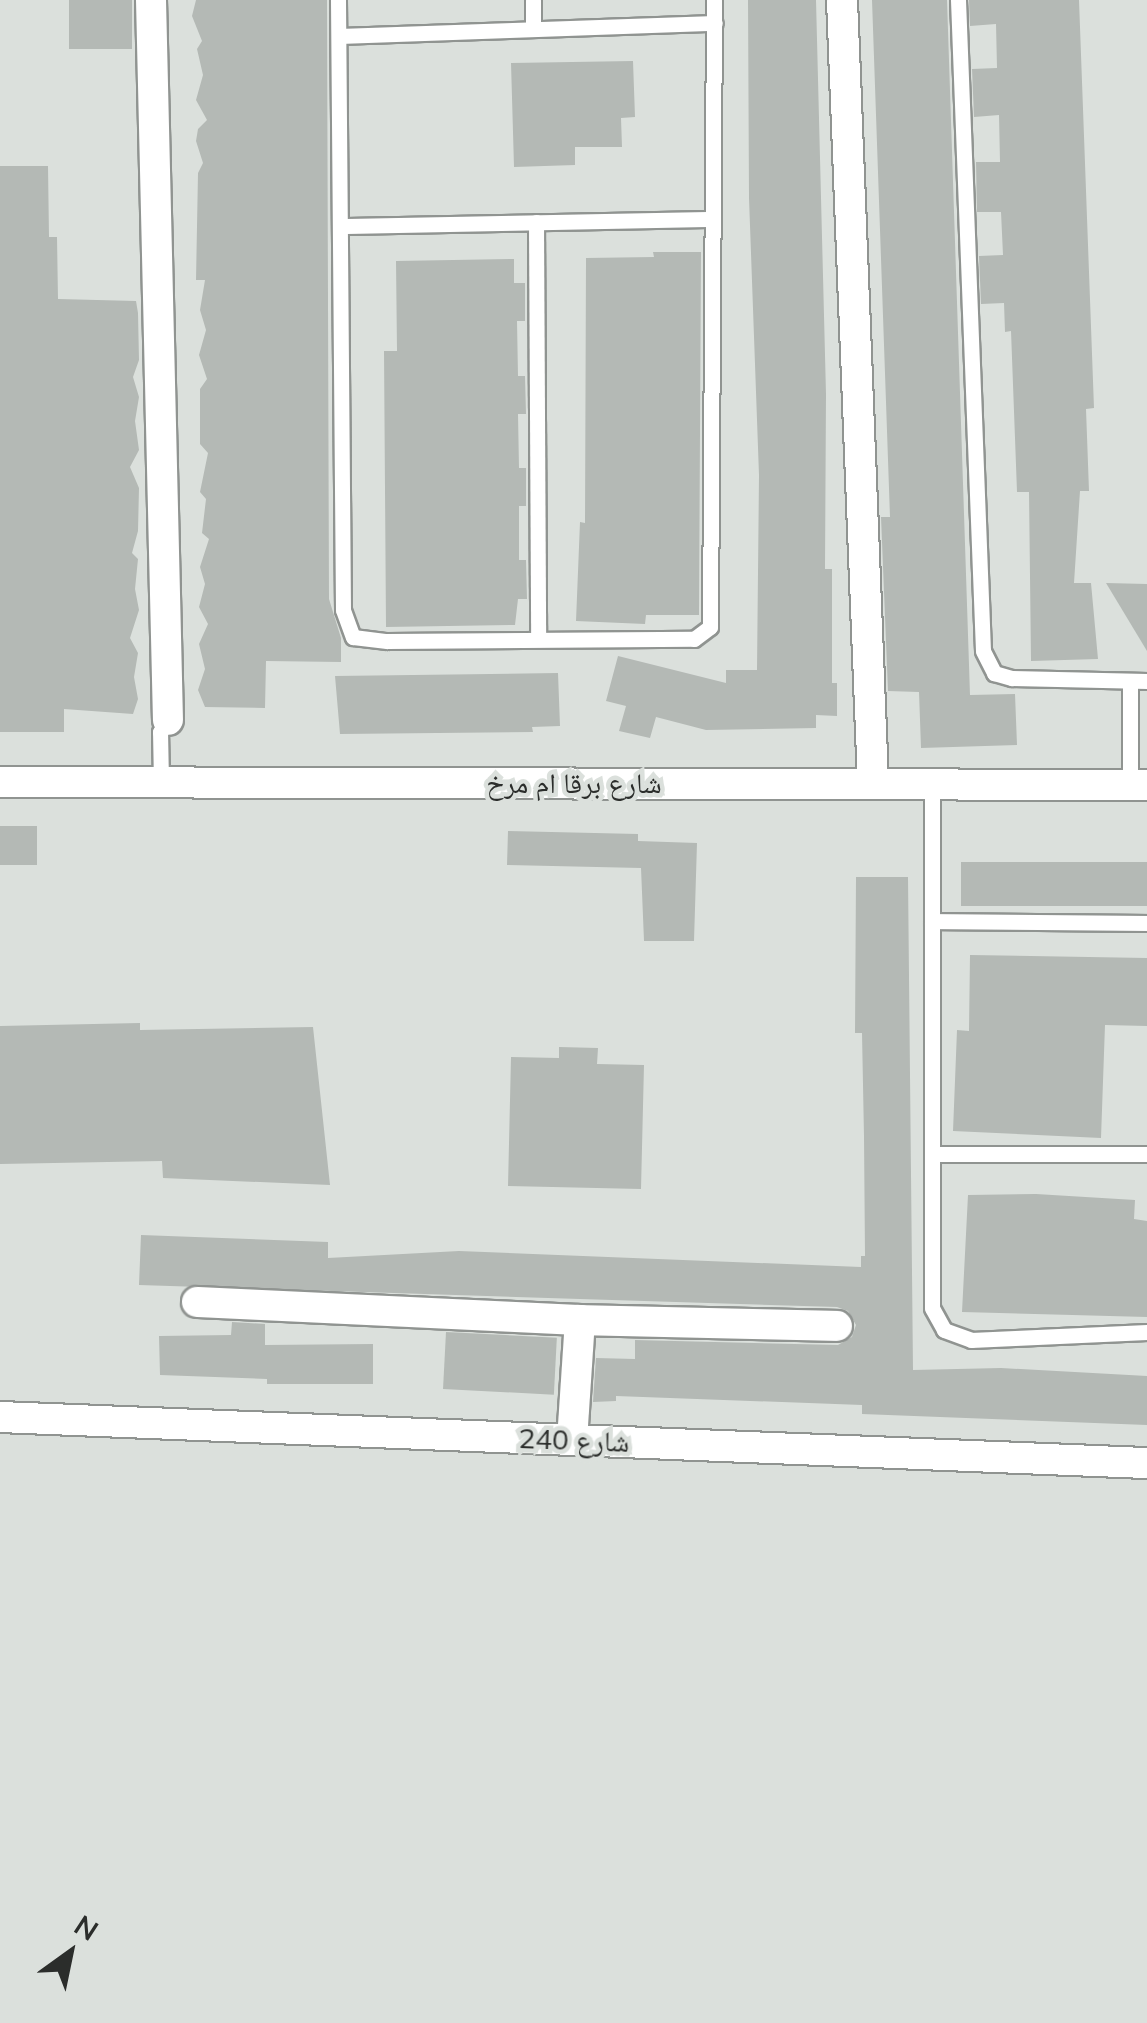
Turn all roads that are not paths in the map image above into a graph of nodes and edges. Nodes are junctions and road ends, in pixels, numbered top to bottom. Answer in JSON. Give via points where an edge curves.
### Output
{"nodes":[{"id":1,"x":151,"y":0,"type":"edge"},
{"id":2,"x":338,"y":0,"type":"edge"},
{"id":3,"x":533,"y":0,"type":"edge"},
{"id":4,"x":714,"y":0,"type":"edge"},
{"id":5,"x":842,"y":0,"type":"edge"},
{"id":6,"x":958,"y":0,"type":"edge"},
{"id":7,"x":714,"y":22,"type":"junction"},
{"id":8,"x":534,"y":27,"type":"junction"},
{"id":9,"x":339,"y":36,"type":"junction"},
{"id":10,"x":714,"y":220,"type":"junction"},
{"id":11,"x":536,"y":222,"type":"junction"},
{"id":12,"x":340,"y":226,"type":"junction"},
{"id":13,"x":538,"y":639,"type":"junction"},
{"id":14,"x":1130,"y":681,"type":"junction"},
{"id":15,"x":1147,"y":681,"type":"edge"},
{"id":16,"x":168,"y":720,"type":"joint"},
{"id":17,"x":0,"y":782,"type":"edge"},
{"id":18,"x":161,"y":782,"type":"junction"},
{"id":19,"x":873,"y":782,"type":"junction"},
{"id":20,"x":932,"y":782,"type":"junction"},
{"id":21,"x":1138,"y":785,"type":"edge"},
{"id":22,"x":932,"y":921,"type":"junction"},
{"id":23,"x":1147,"y":923,"type":"edge"},
{"id":24,"x":934,"y":1154,"type":"junction"},
{"id":25,"x":1147,"y":1154,"type":"edge"},
{"id":26,"x":197,"y":1302,"type":"dead end"},
{"id":27,"x":580,"y":1320,"type":"junction"},
{"id":28,"x":837,"y":1326,"type":"dead end"},
{"id":29,"x":1147,"y":1332,"type":"edge"},
{"id":30,"x":0,"y":1417,"type":"edge"},
{"id":31,"x":572,"y":1440,"type":"junction"},
{"id":32,"x":1147,"y":1464,"type":"edge"}],
"edges":[{"from":1,"to":16,"type":"street"},
{"from":2,"to":9,"type":"lane"},
{"from":3,"to":8,"type":"lane"},
{"from":4,"to":7,"type":"lane"},
{"from":5,"to":19,"type":"street"},
{"from":6,"to":14,"type":"lane","via":[[983,651],[994,673],[1012,678]]},
{"from":7,"to":8,"type":"lane"},
{"from":7,"to":10,"type":"lane"},
{"from":8,"to":9,"type":"lane"},
{"from":9,"to":12,"type":"lane"},
{"from":10,"to":11,"type":"lane"},
{"from":10,"to":13,"type":"lane","via":[[710,627],[694,638]]},
{"from":11,"to":12,"type":"lane"},
{"from":11,"to":13,"type":"lane"},
{"from":12,"to":13,"type":"lane","via":[[345,626],[366,641]]},
{"from":14,"to":15,"type":"lane"},
{"from":14,"to":21,"type":"lane"},
{"from":16,"to":18,"type":"lane","via":[[160,732]]},
{"from":17,"to":18,"type":"street","name":"شارع برقا ام مرخ"},
{"from":18,"to":19,"type":"street","name":"شارع برقا ام مرخ"},
{"from":19,"to":20,"type":"street","name":"شارع برقا ام مرخ"},
{"from":20,"to":21,"type":"street","name":"شارع برقا ام مرخ"},
{"from":20,"to":22,"type":"lane"},
{"from":22,"to":23,"type":"lane"},
{"from":22,"to":24,"type":"lane"},
{"from":24,"to":25,"type":"lane"},
{"from":24,"to":29,"type":"lane","via":[[932,1308],[944,1330],[972,1340]]},
{"from":26,"to":27,"type":"street"},
{"from":27,"to":28,"type":"street"},
{"from":27,"to":31,"type":"street"},
{"from":30,"to":31,"type":"street","name":"شارع 240"},
{"from":31,"to":32,"type":"street","name":"شارع 240"}]}
